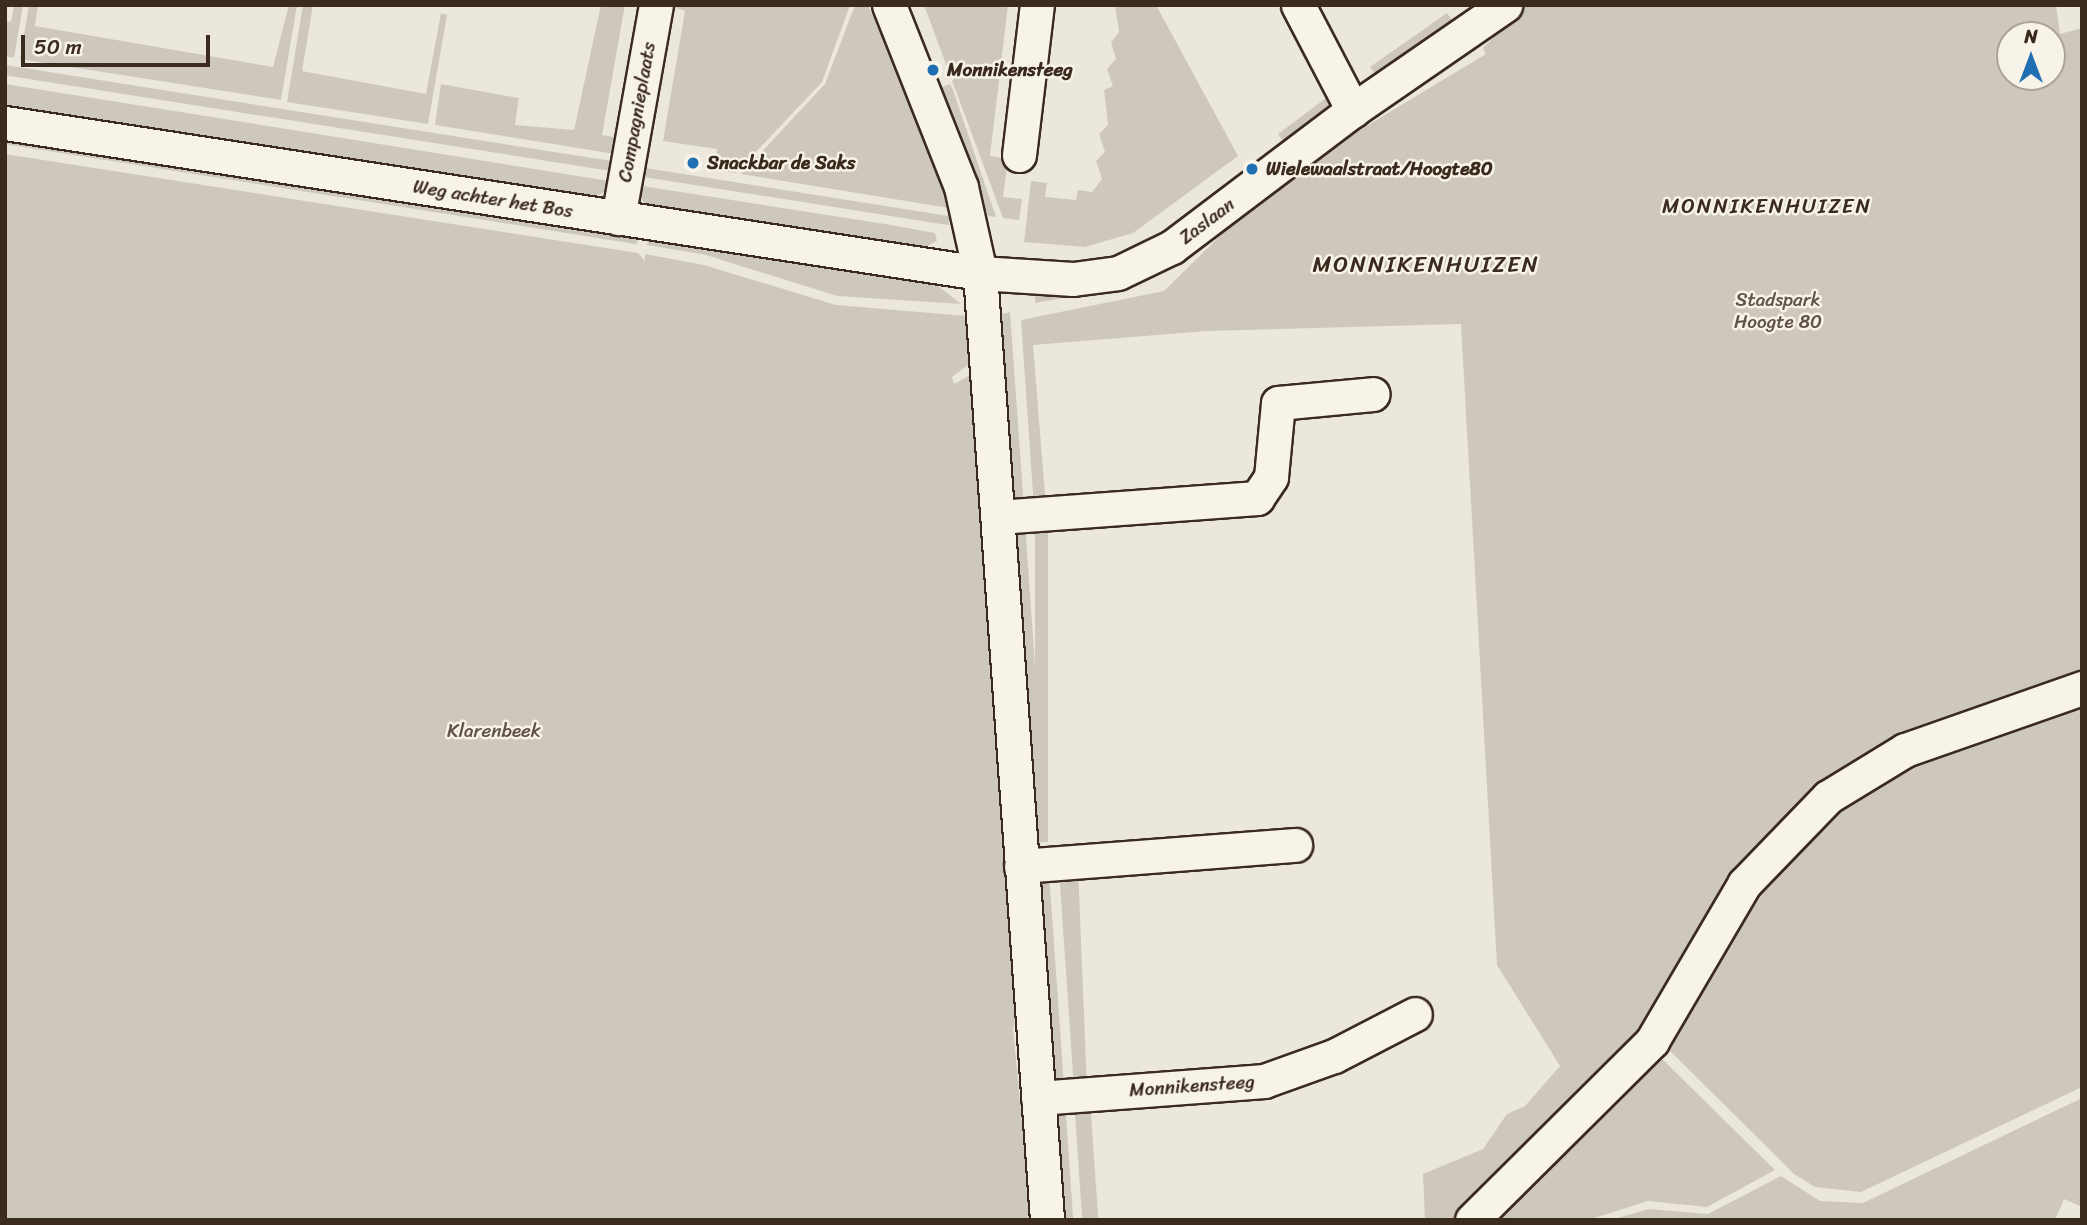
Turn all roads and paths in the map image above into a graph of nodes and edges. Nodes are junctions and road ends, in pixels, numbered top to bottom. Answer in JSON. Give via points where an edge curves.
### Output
{"nodes":[{"id":1,"x":656,"y":5,"type":"edge"},
{"id":2,"x":889,"y":5,"type":"edge"},
{"id":3,"x":1037,"y":5,"type":"edge"},
{"id":4,"x":1298,"y":5,"type":"edge"},
{"id":5,"x":1505,"y":5,"type":"edge"},
{"id":6,"x":1353,"y":110,"type":"junction"},
{"id":7,"x":5,"y":123,"type":"edge"},
{"id":8,"x":1019,"y":155,"type":"dead end"},
{"id":9,"x":618,"y":218,"type":"junction"},
{"id":10,"x":980,"y":274,"type":"junction"},
{"id":11,"x":1373,"y":394,"type":"dead end"},
{"id":12,"x":998,"y":517,"type":"junction"},
{"id":13,"x":2082,"y":688,"type":"edge"},
{"id":14,"x":1295,"y":845,"type":"dead end"},
{"id":15,"x":1021,"y":866,"type":"junction"},
{"id":16,"x":1415,"y":1014,"type":"dead end"},
{"id":17,"x":1038,"y":1098,"type":"junction"},
{"id":18,"x":1046,"y":1220,"type":"edge"},
{"id":19,"x":1472,"y":1220,"type":"edge"}],
"edges":[{"from":1,"to":9,"type":"street","name":"Compagnieplaats"},
{"from":2,"to":10,"type":"street","via":[[961,187]]},
{"from":3,"to":8,"type":"street"},
{"from":4,"to":6,"type":"street"},
{"from":5,"to":6,"type":"street","name":"Zaslaan"},
{"from":6,"to":10,"type":"street","name":"Zaslaan","via":[[1147,261],[1073,279]]},
{"from":7,"to":9,"type":"street","name":"Weg achter het Bos"},
{"from":9,"to":10,"type":"street","name":"Weg achter het Bos"},
{"from":10,"to":12,"type":"street"},
{"from":11,"to":12,"type":"street","via":[[1278,403],[1271,477],[1256,498]]},
{"from":12,"to":15,"type":"street"},
{"from":13,"to":19,"type":"street","via":[[1905,750],[1819,804],[1744,884],[1652,1041]]},
{"from":14,"to":15,"type":"street"},
{"from":15,"to":17,"type":"street"},
{"from":16,"to":17,"type":"street","name":"Monnikensteeg","via":[[1334,1056],[1264,1081]]},
{"from":17,"to":18,"type":"street"}]}
